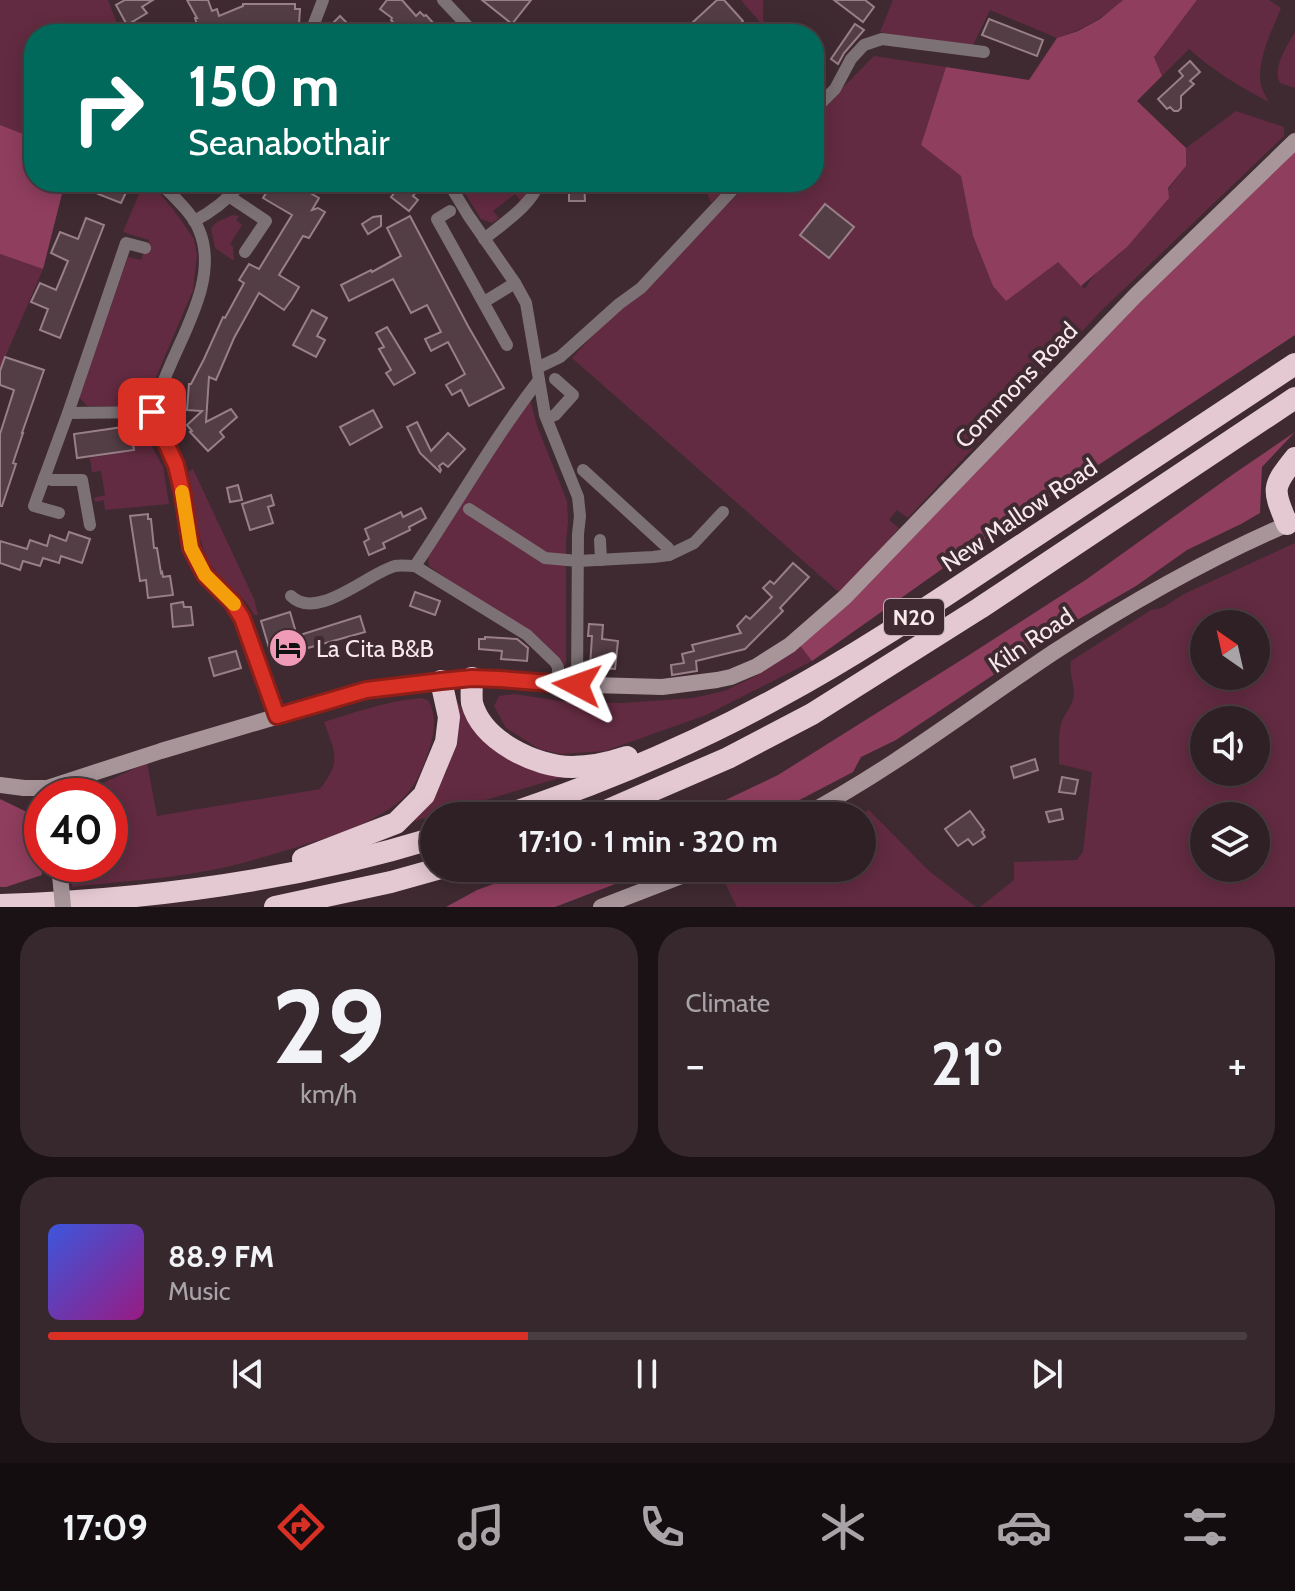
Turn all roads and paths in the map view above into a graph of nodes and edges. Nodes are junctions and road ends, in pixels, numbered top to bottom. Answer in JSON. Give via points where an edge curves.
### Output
{"nodes":[{"id":1,"x":323,"y":0,"type":"edge"},
{"id":2,"x":443,"y":0,"type":"edge"},
{"id":3,"x":314,"y":24,"type":"edge"},
{"id":4,"x":466,"y":24,"type":"edge"},
{"id":5,"x":984,"y":52,"type":"dead end"},
{"id":6,"x":824,"y":100,"type":"edge"},
{"id":7,"x":1295,"y":141,"type":"edge"},
{"id":8,"x":169,"y":192,"type":"edge"},
{"id":9,"x":234,"y":192,"type":"edge"},
{"id":10,"x":454,"y":192,"type":"edge"},
{"id":11,"x":536,"y":192,"type":"edge"},
{"id":12,"x":730,"y":192,"type":"edge"},
{"id":13,"x":230,"y":197,"type":"junction"},
{"id":14,"x":450,"y":211,"type":"dead end"},
{"id":15,"x":194,"y":221,"type":"junction"},
{"id":16,"x":484,"y":239,"type":"junction"},
{"id":17,"x":145,"y":248,"type":"dead end"},
{"id":18,"x":245,"y":252,"type":"dead end"},
{"id":19,"x":515,"y":283,"type":"junction"},
{"id":20,"x":484,"y":302,"type":"junction"},
{"id":21,"x":507,"y":345,"type":"dead end"},
{"id":22,"x":1295,"y":364,"type":"edge"},
{"id":23,"x":538,"y":374,"type":"junction"},
{"id":24,"x":555,"y":379,"type":"dead end"},
{"id":25,"x":1295,"y":398,"type":"edge"},
{"id":26,"x":152,"y":412,"type":"junction"},
{"id":27,"x":68,"y":413,"type":"junction"},
{"id":28,"x":547,"y":418,"type":"junction"},
{"id":29,"x":1295,"y":458,"type":"edge"},
{"id":30,"x":583,"y":470,"type":"dead end"},
{"id":31,"x":44,"y":478,"type":"junction"},
{"id":32,"x":469,"y":509,"type":"dead end"},
{"id":33,"x":723,"y":512,"type":"dead end"},
{"id":34,"x":59,"y":513,"type":"dead end"},
{"id":35,"x":1291,"y":523,"type":"edge"},
{"id":36,"x":90,"y":525,"type":"dead end"},
{"id":37,"x":600,"y":540,"type":"dead end"},
{"id":38,"x":669,"y":555,"type":"junction"},
{"id":39,"x":601,"y":560,"type":"junction"},
{"id":40,"x":578,"y":561,"type":"junction"},
{"id":41,"x":415,"y":566,"type":"junction"},
{"id":42,"x":291,"y":596,"type":"dead end"},
{"id":43,"x":472,"y":678,"type":"junction"},
{"id":44,"x":441,"y":681,"type":"junction"},
{"id":45,"x":558,"y":684,"type":"junction"},
{"id":46,"x":577,"y":685,"type":"junction"},
{"id":47,"x":762,"y":707,"type":"junction"},
{"id":48,"x":277,"y":716,"type":"junction"},
{"id":49,"x":90,"y":778,"type":"edge"},
{"id":50,"x":0,"y":785,"type":"edge"},
{"id":51,"x":24,"y":788,"type":"edge"},
{"id":52,"x":540,"y":802,"type":"edge"},
{"id":53,"x":626,"y":802,"type":"edge"},
{"id":54,"x":828,"y":802,"type":"edge"},
{"id":55,"x":420,"y":842,"type":"edge"},
{"id":56,"x":420,"y":874,"type":"edge"},
{"id":57,"x":246,"y":881,"type":"junction"},
{"id":58,"x":61,"y":882,"type":"edge"},
{"id":59,"x":666,"y":882,"type":"edge"},
{"id":60,"x":0,"y":905,"type":"edge"},
{"id":61,"x":63,"y":907,"type":"edge"},
{"id":62,"x":275,"y":907,"type":"edge"},
{"id":63,"x":601,"y":907,"type":"edge"}],
"edges":[{"from":1,"to":3,"type":"street"},
{"from":2,"to":4,"type":"street"},
{"from":5,"to":6,"type":"street","via":[[882,39],[864,45]]},
{"from":7,"to":46,"type":"street","name":"Commons Road","via":[[1136,295],[855,587],[790,645],[744,672],[694,684]]},
{"from":8,"to":15,"type":"street"},
{"from":9,"to":13,"type":"street"},
{"from":10,"to":16,"type":"street"},
{"from":11,"to":16,"type":"street"},
{"from":12,"to":23,"type":"street","via":[[641,288]]},
{"from":13,"to":15,"type":"street"},
{"from":13,"to":18,"type":"street","via":[[266,221]]},
{"from":14,"to":20,"type":"street","via":[[437,219]]},
{"from":15,"to":26,"type":"street","via":[[205,259],[202,286]]},
{"from":16,"to":19,"type":"street"},
{"from":17,"to":27,"type":"street","via":[[126,243]]},
{"from":19,"to":20,"type":"street"},
{"from":19,"to":23,"type":"street","via":[[526,303]]},
{"from":20,"to":21,"type":"street"},
{"from":22,"to":47,"type":"highway","name":"New Mallow Road","number":"N20","via":[[900,626]]},
{"from":23,"to":28,"type":"street"},
{"from":23,"to":41,"type":"street"},
{"from":24,"to":28,"type":"street","via":[[573,395]]},
{"from":25,"to":53,"type":"highway","number":"N20","via":[[812,714]]},
{"from":26,"to":27,"type":"street"},
{"from":26,"to":48,"type":"street","via":[[176,465],[191,548],[205,575],[242,618]]},
{"from":27,"to":31,"type":"street"},
{"from":28,"to":40,"type":"street","via":[[578,497]]},
{"from":29,"to":35,"type":"highway","via":[[1278,480],[1275,494]]},
{"from":30,"to":38,"type":"street","via":[[668,548]]},
{"from":31,"to":34,"type":"street","via":[[34,506]]},
{"from":31,"to":36,"type":"street","via":[[82,480]]},
{"from":32,"to":40,"type":"street","via":[[545,558]]},
{"from":33,"to":38,"type":"street","via":[[694,543]]},
{"from":35,"to":54,"type":"street","name":"Kiln Road","via":[[1130,605]]},
{"from":37,"to":39,"type":"street"},
{"from":38,"to":39,"type":"street"},
{"from":39,"to":40,"type":"street"},
{"from":40,"to":46,"type":"street"},
{"from":41,"to":42,"type":"street","via":[[396,566],[318,603],[301,604]]},
{"from":41,"to":45,"type":"street","via":[[527,635],[555,662]]},
{"from":43,"to":44,"type":"street","name":"Commons Road"},
{"from":43,"to":45,"type":"street","name":"Commons Road"},
{"from":43,"to":47,"type":"highway","number":"N20","via":[[473,704],[488,730],[518,752],[570,767],[632,756]]},
{"from":44,"to":48,"type":"street","name":"Commons Road","via":[[366,690]]},
{"from":44,"to":57,"type":"highway","via":[[449,717],[446,742],[424,795],[396,823]]},
{"from":45,"to":46,"type":"street","name":"Commons Road"},
{"from":47,"to":52,"type":"highway","name":"New Mallow Road","number":"N20","via":[[626,770]]},
{"from":48,"to":49,"type":"street","name":"Commons Road"},
{"from":50,"to":51,"type":"street"},
{"from":55,"to":57,"type":"highway"},
{"from":56,"to":62,"type":"highway"},
{"from":57,"to":60,"type":"highway"},
{"from":58,"to":61,"type":"street","bridge":true},
{"from":59,"to":63,"type":"street"}]}
